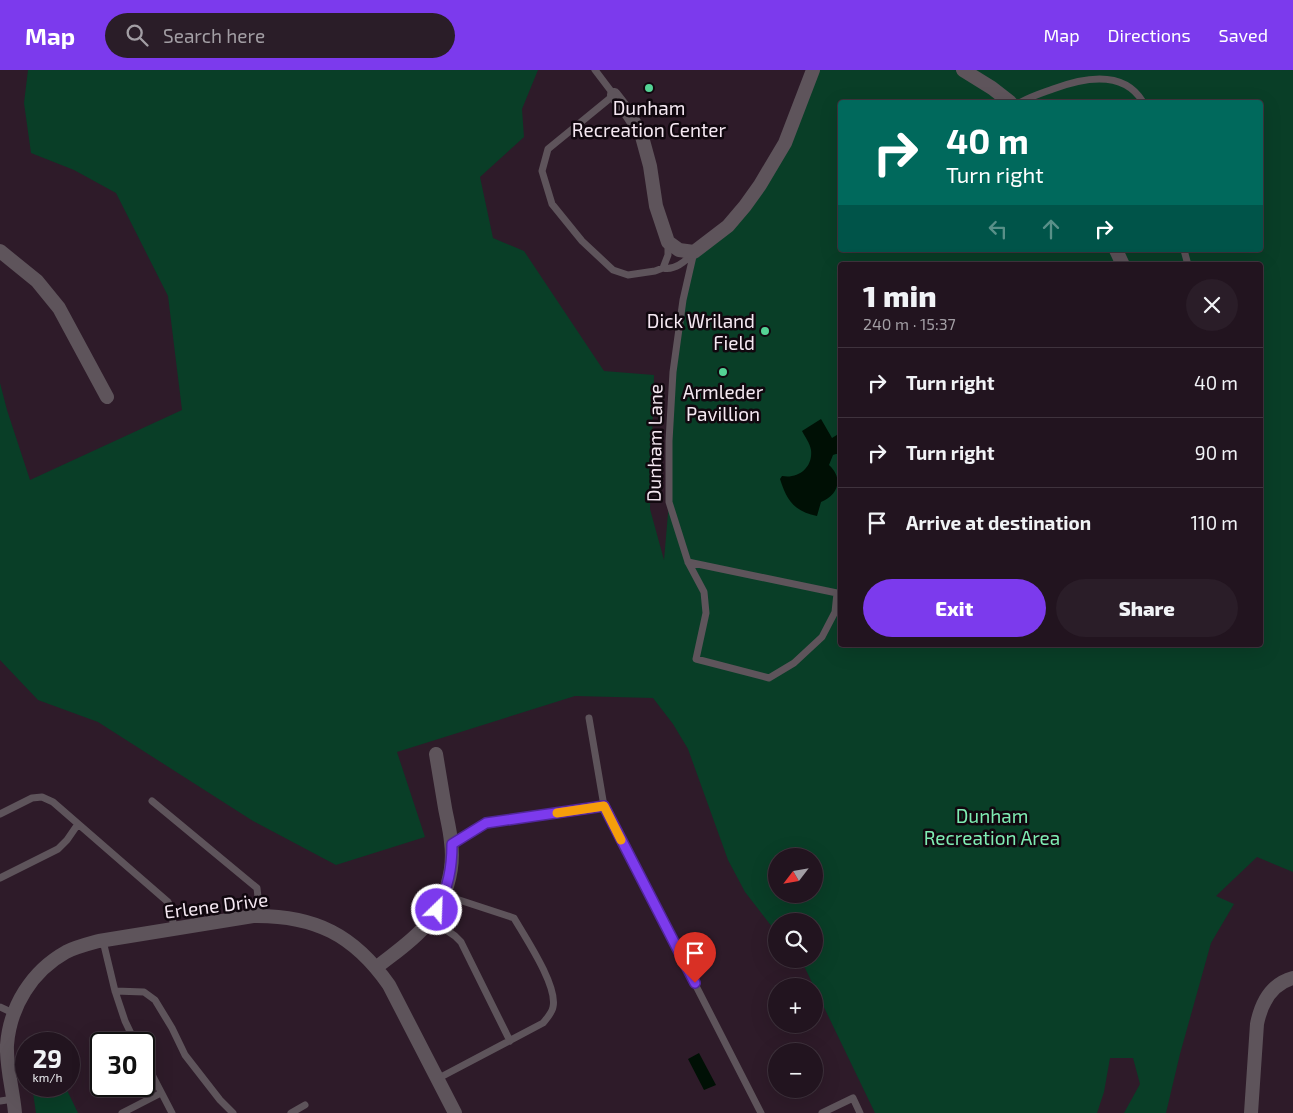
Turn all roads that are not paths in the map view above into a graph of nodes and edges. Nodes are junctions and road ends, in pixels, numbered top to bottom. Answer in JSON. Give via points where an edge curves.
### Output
{"nodes":[{"id":1,"x":594,"y":70,"type":"edge"},
{"id":2,"x":813,"y":70,"type":"edge"},
{"id":3,"x":963,"y":70,"type":"edge"},
{"id":4,"x":614,"y":94,"type":"junction"},
{"id":5,"x":1007,"y":100,"type":"edge"},
{"id":6,"x":1025,"y":100,"type":"edge"},
{"id":7,"x":1143,"y":100,"type":"edge"},
{"id":8,"x":668,"y":242,"type":"junction"},
{"id":9,"x":0,"y":251,"type":"edge"},
{"id":10,"x":694,"y":252,"type":"junction"},
{"id":11,"x":662,"y":268,"type":"junction"},
{"id":12,"x":107,"y":397,"type":"dead end"},
{"id":13,"x":688,"y":562,"type":"junction"},
{"id":14,"x":589,"y":718,"type":"dead end"},
{"id":15,"x":436,"y":754,"type":"dead end"},
{"id":16,"x":152,"y":800,"type":"dead end"},
{"id":17,"x":604,"y":806,"type":"junction"},
{"id":18,"x":0,"y":814,"type":"edge"},
{"id":19,"x":78,"y":824,"type":"junction"},
{"id":20,"x":452,"y":844,"type":"junction"},
{"id":21,"x":0,"y":878,"type":"edge"},
{"id":22,"x":444,"y":895,"type":"junction"},
{"id":23,"x":260,"y":916,"type":"junction"},
{"id":24,"x":430,"y":919,"type":"junction"},
{"id":25,"x":174,"y":929,"type":"junction"},
{"id":26,"x":103,"y":941,"type":"junction"},
{"id":27,"x":377,"y":968,"type":"junction"},
{"id":28,"x":1293,"y":978,"type":"edge"},
{"id":29,"x":115,"y":991,"type":"junction"},
{"id":30,"x":0,"y":1007,"type":"edge"},
{"id":31,"x":13,"y":1013,"type":"junction"},
{"id":32,"x":130,"y":1032,"type":"edge"},
{"id":33,"x":510,"y":1041,"type":"junction"},
{"id":34,"x":155,"y":1080,"type":"edge"},
{"id":35,"x":437,"y":1080,"type":"junction"},
{"id":36,"x":162,"y":1093,"type":"junction"},
{"id":37,"x":10,"y":1104,"type":"edge"},
{"id":38,"x":305,"y":1105,"type":"dead end"},
{"id":39,"x":122,"y":1113,"type":"edge"},
{"id":40,"x":172,"y":1113,"type":"edge"},
{"id":41,"x":233,"y":1113,"type":"edge"},
{"id":42,"x":291,"y":1113,"type":"edge"},
{"id":43,"x":455,"y":1113,"type":"edge"},
{"id":44,"x":761,"y":1113,"type":"edge"},
{"id":45,"x":822,"y":1113,"type":"edge"},
{"id":46,"x":860,"y":1113,"type":"edge"},
{"id":47,"x":1251,"y":1113,"type":"edge"}],
"edges":[{"from":1,"to":4,"type":"lane"},
{"from":2,"to":10,"type":"street","via":[[785,143],[760,185],[728,226]]},
{"from":3,"to":5,"type":"street"},
{"from":4,"to":8,"type":"street","via":[[641,133],[656,206]]},
{"from":4,"to":11,"type":"lane","via":[[548,148],[542,171],[552,204],[582,241],[613,270],[628,275]]},
{"from":6,"to":7,"type":"lane","via":[[1068,84],[1100,77],[1120,80]]},
{"from":8,"to":10,"type":"street","via":[[679,250]]},
{"from":8,"to":11,"type":"lane","via":[[668,255]]},
{"from":9,"to":12,"type":"street","via":[[38,281],[59,308]]},
{"from":10,"to":11,"type":"lane","via":[[682,264]]},
{"from":10,"to":13,"type":"lane","name":"Dunham Lane","via":[[673,372],[669,441],[669,502]]},
{"from":13,"to":13,"type":"lane","name":"Dunham Lane","via":[[704,592],[706,613],[696,659],[769,678],[794,664],[822,637],[835,612],[837,594]]},
{"from":14,"to":17,"type":"lane"},
{"from":15,"to":20,"type":"street"},
{"from":16,"to":23,"type":"lane","via":[[257,888]]},
{"from":17,"to":20,"type":"lane","via":[[486,823]]},
{"from":17,"to":44,"type":"lane"},
{"from":18,"to":19,"type":"lane","via":[[32,798],[42,797],[53,802]]},
{"from":19,"to":21,"type":"lane","via":[[58,849]]},
{"from":19,"to":25,"type":"lane","via":[[168,902]]},
{"from":20,"to":22,"type":"street","via":[[450,878]]},
{"from":22,"to":24,"type":"street"},
{"from":22,"to":33,"type":"lane","via":[[514,918],[548,978],[553,998],[549,1015],[543,1023]]},
{"from":23,"to":25,"type":"street","name":"Erlene Drive"},
{"from":23,"to":27,"type":"street","name":"Erlene Drive","via":[[287,917],[325,928],[345,939]]},
{"from":24,"to":27,"type":"street","via":[[419,933]]},
{"from":24,"to":33,"type":"lane","via":[[461,942]]},
{"from":25,"to":26,"type":"street","name":"Erlene Drive"},
{"from":26,"to":29,"type":"lane"},
{"from":26,"to":31,"type":"street","name":"Erlene Drive","via":[[67,952],[40,971]]},
{"from":27,"to":35,"type":"street","name":"Erlene Drive","via":[[389,985]]},
{"from":28,"to":47,"type":"street","via":[[1270,993],[1259,1013]]},
{"from":29,"to":32,"type":"lane"},
{"from":29,"to":41,"type":"lane","via":[[144,992],[155,1000],[185,1054]]},
{"from":30,"to":31,"type":"lane"},
{"from":31,"to":37,"type":"street","name":"Erlene Drive","via":[[7,1046]]},
{"from":33,"to":35,"type":"lane"},
{"from":34,"to":36,"type":"lane"},
{"from":35,"to":43,"type":"street","name":"Erlene Drive"},
{"from":36,"to":39,"type":"lane"},
{"from":36,"to":40,"type":"lane"},
{"from":38,"to":42,"type":"lane"},
{"from":45,"to":46,"type":"lane","via":[[853,1098]]}]}
